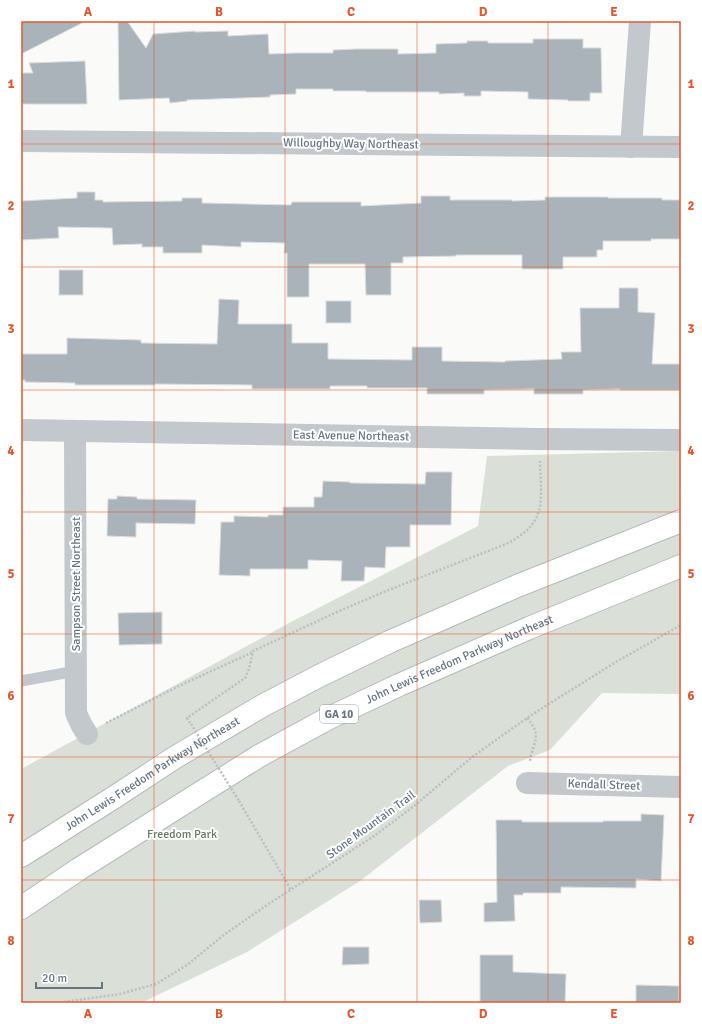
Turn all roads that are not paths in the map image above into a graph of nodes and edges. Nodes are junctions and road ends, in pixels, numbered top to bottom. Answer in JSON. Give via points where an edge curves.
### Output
{"nodes":[{"id":1,"x":640,"y":21,"type":"edge"},
{"id":2,"x":21,"y":141,"type":"edge"},
{"id":3,"x":631,"y":147,"type":"junction"},
{"id":4,"x":681,"y":147,"type":"edge"},
{"id":5,"x":21,"y":430,"type":"edge"},
{"id":6,"x":75,"y":431,"type":"junction"},
{"id":7,"x":681,"y":440,"type":"edge"},
{"id":8,"x":681,"y":521,"type":"edge"},
{"id":9,"x":681,"y":566,"type":"edge"},
{"id":10,"x":76,"y":671,"type":"junction"},
{"id":11,"x":21,"y":681,"type":"edge"},
{"id":12,"x":87,"y":734,"type":"road end"},
{"id":13,"x":527,"y":783,"type":"road end"},
{"id":14,"x":681,"y":787,"type":"edge"},
{"id":15,"x":21,"y":856,"type":"edge"},
{"id":16,"x":21,"y":908,"type":"edge"}],
"edges":[{"from":1,"to":3,"type":"street"},
{"from":2,"to":3,"type":"street","name":"Willoughby Way Northeast"},
{"from":3,"to":4,"type":"street","name":"Willoughby Way Northeast"},
{"from":5,"to":6,"type":"street","name":"East Avenue Northeast"},
{"from":6,"to":7,"type":"street","name":"East Avenue Northeast"},
{"from":6,"to":10,"type":"street","name":"Sampson Street Northeast"},
{"from":8,"to":15,"type":"highway","name":"John Lewis Freedom Parkway Northeast","via":[[510,590],[389,642],[321,675],[262,706],[174,758]]},
{"from":9,"to":16,"type":"highway","name":"John Lewis Freedom Parkway Northeast","number":"GA 10","via":[[529,628],[327,719],[259,756]]},
{"from":10,"to":11,"type":"lane"},
{"from":10,"to":12,"type":"street","name":"Sampson Street Northeast","via":[[76,713]]},
{"from":13,"to":14,"type":"street","name":"Kendall Street"}]}
